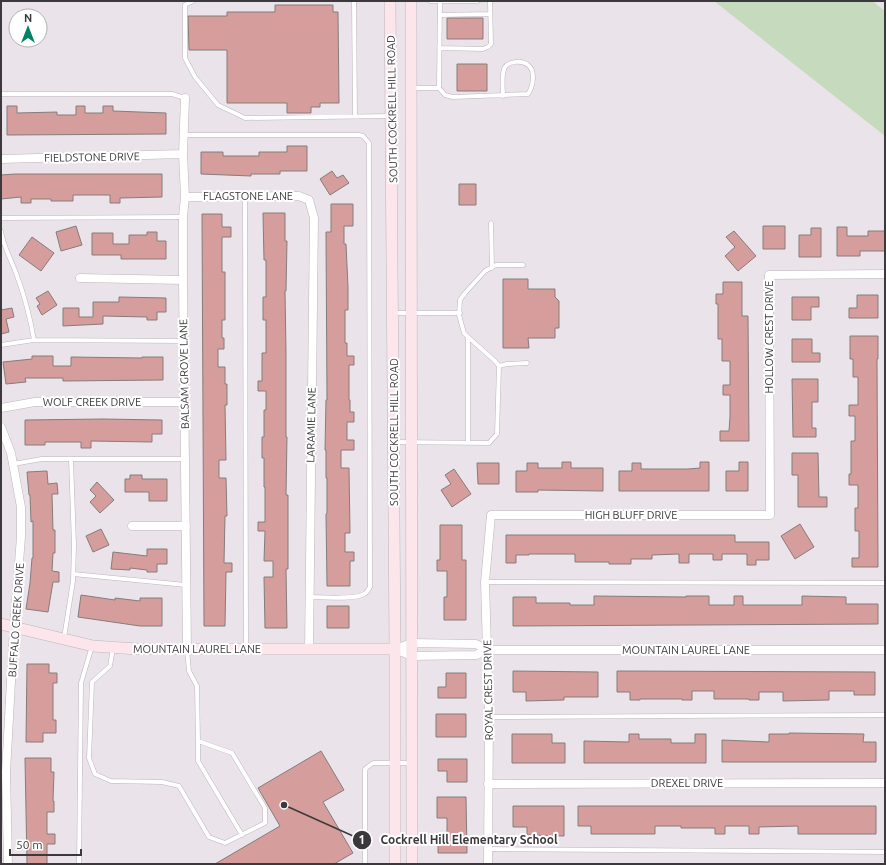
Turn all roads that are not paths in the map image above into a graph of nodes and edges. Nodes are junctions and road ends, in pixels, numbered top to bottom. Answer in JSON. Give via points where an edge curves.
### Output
{"nodes":[{"id":1,"x":193,"y":1,"type":"edge"},
{"id":2,"x":354,"y":1,"type":"edge"},
{"id":3,"x":390,"y":1,"type":"edge"},
{"id":4,"x":411,"y":1,"type":"edge"},
{"id":5,"x":430,"y":1,"type":"edge"},
{"id":6,"x":440,"y":1,"type":"edge"},
{"id":7,"x":478,"y":1,"type":"edge"},
{"id":8,"x":490,"y":1,"type":"edge"},
{"id":9,"x":490,"y":14,"type":"junction"},
{"id":10,"x":440,"y":15,"type":"junction"},
{"id":11,"x":439,"y":48,"type":"junction"},
{"id":12,"x":411,"y":88,"type":"junction"},
{"id":13,"x":439,"y":88,"type":"junction"},
{"id":14,"x":1,"y":94,"type":"edge"},
{"id":15,"x":503,"y":96,"type":"junction"},
{"id":16,"x":185,"y":98,"type":"joint"},
{"id":17,"x":355,"y":116,"type":"junction"},
{"id":18,"x":392,"y":116,"type":"junction"},
{"id":19,"x":184,"y":135,"type":"junction"},
{"id":20,"x":184,"y":154,"type":"junction"},
{"id":21,"x":1,"y":159,"type":"edge"},
{"id":22,"x":244,"y":196,"type":"junction"},
{"id":23,"x":185,"y":197,"type":"junction"},
{"id":24,"x":310,"y":202,"type":"joint"},
{"id":25,"x":183,"y":217,"type":"junction"},
{"id":26,"x":1,"y":218,"type":"edge"},
{"id":27,"x":491,"y":223,"type":"dead end"},
{"id":28,"x":1,"y":231,"type":"edge"},
{"id":29,"x":523,"y":265,"type":"dead end"},
{"id":30,"x":492,"y":268,"type":"junction"},
{"id":31,"x":885,"y":274,"type":"edge"},
{"id":32,"x":80,"y":278,"type":"dead end"},
{"id":33,"x":183,"y":280,"type":"junction"},
{"id":34,"x":394,"y":313,"type":"junction"},
{"id":35,"x":411,"y":313,"type":"junction"},
{"id":36,"x":460,"y":313,"type":"junction"},
{"id":37,"x":468,"y":337,"type":"junction"},
{"id":38,"x":34,"y":340,"type":"junction"},
{"id":39,"x":184,"y":341,"type":"junction"},
{"id":40,"x":1,"y":345,"type":"edge"},
{"id":41,"x":527,"y":363,"type":"dead end"},
{"id":42,"x":499,"y":366,"type":"junction"},
{"id":43,"x":184,"y":402,"type":"junction"},
{"id":44,"x":1,"y":408,"type":"edge"},
{"id":45,"x":1,"y":427,"type":"edge"},
{"id":46,"x":394,"y":442,"type":"junction"},
{"id":47,"x":412,"y":442,"type":"junction"},
{"id":48,"x":468,"y":443,"type":"junction"},
{"id":49,"x":71,"y":459,"type":"junction"},
{"id":50,"x":185,"y":459,"type":"junction"},
{"id":51,"x":13,"y":464,"type":"junction"},
{"id":52,"x":492,"y":515,"type":"joint"},
{"id":53,"x":770,"y":515,"type":"joint"},
{"id":54,"x":132,"y":526,"type":"dead end"},
{"id":55,"x":186,"y":526,"type":"junction"},
{"id":56,"x":73,"y":574,"type":"junction"},
{"id":57,"x":485,"y":582,"type":"junction"},
{"id":58,"x":885,"y":583,"type":"edge"},
{"id":59,"x":186,"y":585,"type":"junction"},
{"id":60,"x":309,"y":597,"type":"junction"},
{"id":61,"x":1,"y":624,"type":"edge"},
{"id":62,"x":14,"y":627,"type":"junction"},
{"id":63,"x":64,"y":639,"type":"junction"},
{"id":64,"x":412,"y":643,"type":"junction"},
{"id":65,"x":92,"y":646,"type":"junction"},
{"id":66,"x":113,"y":648,"type":"junction"},
{"id":67,"x":246,"y":649,"type":"junction"},
{"id":68,"x":309,"y":649,"type":"junction"},
{"id":69,"x":187,"y":650,"type":"junction"},
{"id":70,"x":396,"y":650,"type":"junction"},
{"id":71,"x":487,"y":650,"type":"junction"},
{"id":72,"x":885,"y":650,"type":"edge"},
{"id":73,"x":412,"y":656,"type":"junction"},
{"id":74,"x":885,"y":715,"type":"edge"},
{"id":75,"x":489,"y":717,"type":"junction"},
{"id":76,"x":198,"y":741,"type":"junction"},
{"id":77,"x":395,"y":763,"type":"junction"},
{"id":78,"x":412,"y":763,"type":"junction"},
{"id":79,"x":4,"y":772,"type":"edge"},
{"id":80,"x":885,"y":783,"type":"edge"},
{"id":81,"x":488,"y":784,"type":"junction"},
{"id":82,"x":242,"y":835,"type":"junction"},
{"id":83,"x":4,"y":837,"type":"edge"},
{"id":84,"x":488,"y":849,"type":"junction"},
{"id":85,"x":885,"y":852,"type":"edge"},
{"id":86,"x":8,"y":864,"type":"edge"},
{"id":87,"x":79,"y":864,"type":"edge"},
{"id":88,"x":365,"y":864,"type":"edge"},
{"id":89,"x":395,"y":864,"type":"edge"},
{"id":90,"x":412,"y":864,"type":"edge"},
{"id":91,"x":488,"y":864,"type":"edge"}],
"edges":[{"from":1,"to":17,"type":"lane","via":[[185,5],[184,58],[195,77],[218,105],[245,118]]},
{"from":2,"to":17,"type":"lane"},
{"from":3,"to":18,"type":"main road","name":"SOUTH COCKRELL HILL ROAD"},
{"from":4,"to":12,"type":"main road","name":"SOUTH COCKRELL HILL ROAD"},
{"from":5,"to":6,"type":"lane"},
{"from":6,"to":7,"type":"lane"},
{"from":6,"to":10,"type":"lane"},
{"from":8,"to":9,"type":"lane"},
{"from":9,"to":10,"type":"lane"},
{"from":9,"to":11,"type":"lane","via":[[491,44],[488,47]]},
{"from":10,"to":11,"type":"lane"},
{"from":11,"to":13,"type":"lane"},
{"from":12,"to":13,"type":"lane"},
{"from":12,"to":35,"type":"main road","name":"SOUTH COCKRELL HILL ROAD"},
{"from":13,"to":15,"type":"lane","via":[[445,95]]},
{"from":14,"to":16,"type":"lane","via":[[172,94]]},
{"from":15,"to":15,"type":"lane","via":[[528,94],[532,84],[532,70],[528,65],[522,62],[506,66]]},
{"from":16,"to":19,"type":"street","name":"BALSAM GROVE LANE"},
{"from":17,"to":18,"type":"lane"},
{"from":18,"to":34,"type":"main road","name":"SOUTH COCKRELL HILL ROAD"},
{"from":19,"to":20,"type":"street","name":"BALSAM GROVE LANE"},
{"from":19,"to":60,"type":"lane","via":[[359,135],[369,143],[370,587],[366,594],[361,596]]},
{"from":20,"to":21,"type":"street","name":"FIELDSTONE DRIVE"},
{"from":20,"to":23,"type":"street","name":"BALSAM GROVE LANE"},
{"from":22,"to":23,"type":"street","name":"FLAGSTONE LANE"},
{"from":22,"to":24,"type":"street","name":"FLAGSTONE LANE","via":[[300,196]]},
{"from":22,"to":67,"type":"lane"},
{"from":23,"to":25,"type":"street","name":"BALSAM GROVE LANE"},
{"from":24,"to":60,"type":"street","name":"LARAMIE LANE","via":[[314,218]]},
{"from":25,"to":26,"type":"lane"},
{"from":25,"to":33,"type":"street","name":"BALSAM GROVE LANE"},
{"from":27,"to":30,"type":"lane"},
{"from":28,"to":38,"type":"lane","via":[[16,272]]},
{"from":29,"to":30,"type":"lane","via":[[496,265]]},
{"from":30,"to":36,"type":"lane","via":[[485,271],[460,300]]},
{"from":31,"to":53,"type":"street","name":"HOLLOW CREST DRIVE","via":[[769,275]]},
{"from":32,"to":33,"type":"street"},
{"from":33,"to":39,"type":"street","name":"BALSAM GROVE LANE"},
{"from":34,"to":35,"type":"lane"},
{"from":34,"to":46,"type":"main road","name":"SOUTH COCKRELL HILL ROAD"},
{"from":35,"to":36,"type":"lane"},
{"from":35,"to":47,"type":"main road","name":"SOUTH COCKRELL HILL ROAD"},
{"from":36,"to":37,"type":"lane","via":[[464,333]]},
{"from":37,"to":42,"type":"lane"},
{"from":37,"to":48,"type":"lane"},
{"from":38,"to":39,"type":"lane"},
{"from":38,"to":40,"type":"lane"},
{"from":39,"to":43,"type":"street","name":"BALSAM GROVE LANE"},
{"from":41,"to":42,"type":"lane"},
{"from":42,"to":48,"type":"lane","via":[[497,434],[489,443]]},
{"from":43,"to":44,"type":"street","name":"WOLF CREEK DRIVE","via":[[35,402]]},
{"from":43,"to":50,"type":"street","name":"BALSAM GROVE LANE"},
{"from":45,"to":51,"type":"street","name":"BUFFALO CREEK DRIVE"},
{"from":46,"to":47,"type":"lane"},
{"from":46,"to":70,"type":"main road","name":"SOUTH COCKRELL HILL ROAD"},
{"from":47,"to":48,"type":"lane"},
{"from":47,"to":64,"type":"main road","name":"SOUTH COCKRELL HILL ROAD"},
{"from":49,"to":50,"type":"lane"},
{"from":49,"to":51,"type":"lane","via":[[42,459]]},
{"from":49,"to":56,"type":"lane"},
{"from":50,"to":55,"type":"street","name":"BALSAM GROVE LANE"},
{"from":51,"to":62,"type":"street","name":"BUFFALO CREEK DRIVE","via":[[21,507],[22,537]]},
{"from":52,"to":53,"type":"street","name":"HIGH BLUFF DRIVE"},
{"from":52,"to":57,"type":"street","name":"ROYAL CREST DRIVE"},
{"from":54,"to":55,"type":"street"},
{"from":55,"to":59,"type":"street","name":"BALSAM GROVE LANE"},
{"from":56,"to":59,"type":"lane"},
{"from":56,"to":63,"type":"lane"},
{"from":57,"to":58,"type":"lane"},
{"from":57,"to":71,"type":"street","name":"ROYAL CREST DRIVE"},
{"from":59,"to":69,"type":"street","name":"BALSAM GROVE LANE"},
{"from":60,"to":68,"type":"street","name":"LARAMIE LANE"},
{"from":61,"to":62,"type":"main road","name":"MOUNTAIN LAUREL LANE"},
{"from":62,"to":63,"type":"main road","name":"MOUNTAIN LAUREL LANE"},
{"from":62,"to":79,"type":"street","name":"BUFFALO CREEK DRIVE"},
{"from":63,"to":65,"type":"main road","name":"MOUNTAIN LAUREL LANE"},
{"from":64,"to":70,"type":"street","name":"MOUNTAIN LAUREL LANE"},
{"from":64,"to":71,"type":"street","name":"MOUNTAIN LAUREL LANE","via":[[476,644]]},
{"from":64,"to":73,"type":"main road","name":"SOUTH COCKRELL HILL ROAD"},
{"from":65,"to":66,"type":"main road","name":"MOUNTAIN LAUREL LANE"},
{"from":65,"to":87,"type":"lane","via":[[81,683]]},
{"from":66,"to":69,"type":"main road","name":"MOUNTAIN LAUREL LANE"},
{"from":66,"to":82,"type":"lane","via":[[110,666],[92,682],[89,758],[95,774],[111,781],[162,782],[179,786],[209,837],[225,843]]},
{"from":67,"to":68,"type":"main road","name":"MOUNTAIN LAUREL LANE"},
{"from":67,"to":69,"type":"main road","name":"MOUNTAIN LAUREL LANE"},
{"from":68,"to":70,"type":"main road","name":"MOUNTAIN LAUREL LANE"},
{"from":69,"to":76,"type":"lane","via":[[189,671],[197,686]]},
{"from":70,"to":73,"type":"street","name":"MOUNTAIN LAUREL LANE"},
{"from":70,"to":77,"type":"main road","name":"SOUTH COCKRELL HILL ROAD"},
{"from":71,"to":72,"type":"street","name":"MOUNTAIN LAUREL LANE"},
{"from":71,"to":73,"type":"street","name":"MOUNTAIN LAUREL LANE","via":[[476,655]]},
{"from":71,"to":75,"type":"street","name":"ROYAL CREST DRIVE"},
{"from":73,"to":78,"type":"main road","name":"SOUTH COCKRELL HILL ROAD"},
{"from":74,"to":75,"type":"lane"},
{"from":75,"to":81,"type":"street","name":"ROYAL CREST DRIVE"},
{"from":76,"to":82,"type":"lane","via":[[198,761]]},
{"from":76,"to":82,"type":"lane","via":[[232,753],[265,808],[265,823]]},
{"from":77,"to":78,"type":"lane"},
{"from":77,"to":88,"type":"lane","via":[[373,763],[365,769]]},
{"from":77,"to":89,"type":"main road","name":"SOUTH COCKRELL HILL ROAD"},
{"from":78,"to":90,"type":"main road","name":"SOUTH COCKRELL HILL ROAD"},
{"from":79,"to":83,"type":"street","name":"BUFFALO CREEK DRIVE"},
{"from":80,"to":81,"type":"street","name":"DREXEL DRIVE"},
{"from":81,"to":84,"type":"street","name":"ROYAL CREST DRIVE"},
{"from":83,"to":86,"type":"street","name":"BUFFALO CREEK DRIVE"},
{"from":84,"to":85,"type":"lane"},
{"from":84,"to":91,"type":"street","name":"ROYAL CREST DRIVE"}]}
